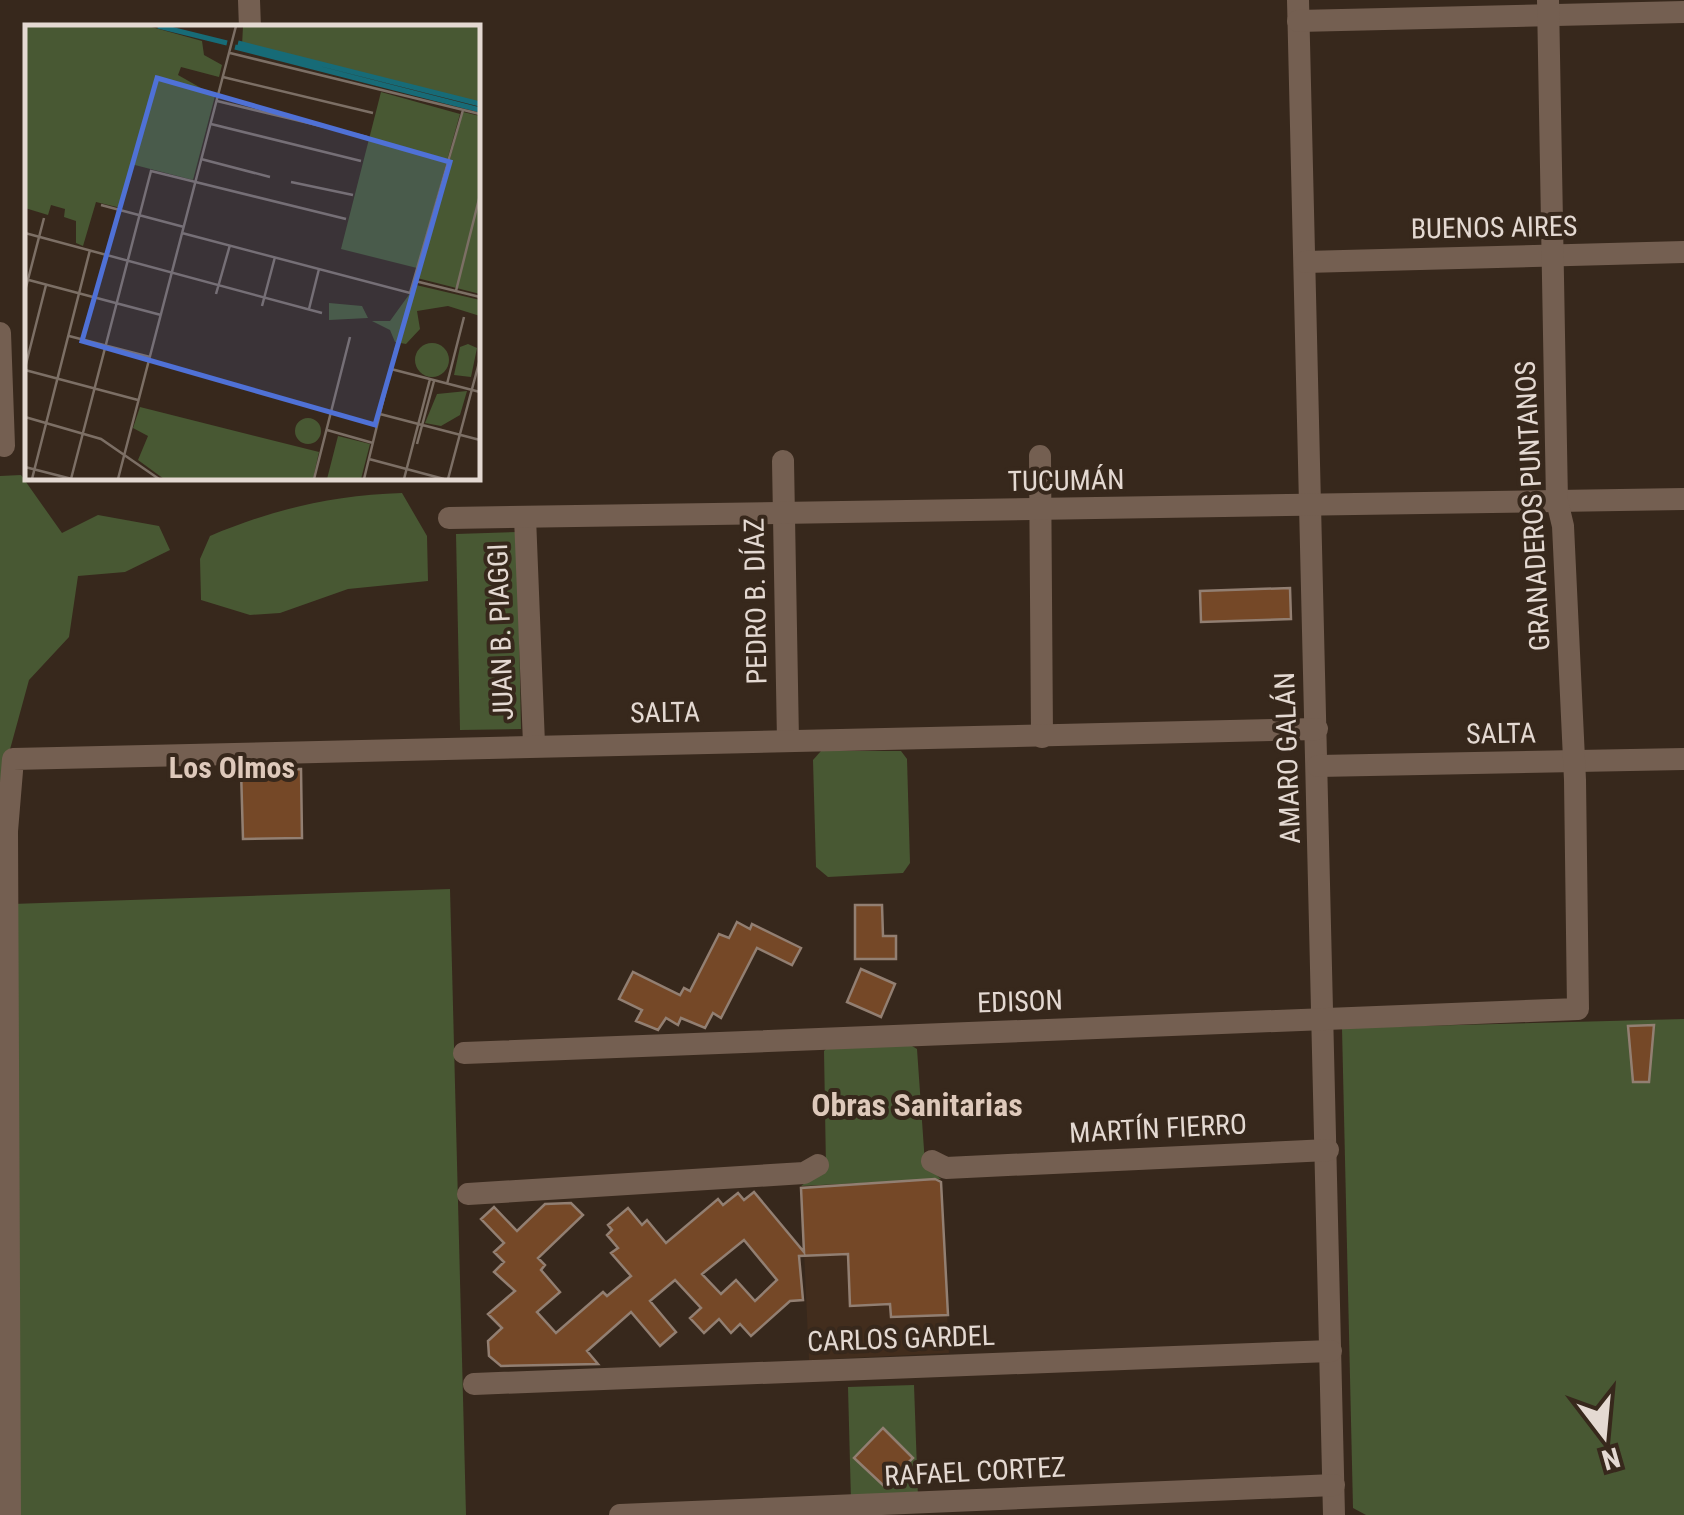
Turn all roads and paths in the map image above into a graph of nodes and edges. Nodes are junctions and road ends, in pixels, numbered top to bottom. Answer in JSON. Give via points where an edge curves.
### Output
{"nodes":[{"id":1,"x":249,"y":0,"type":"edge"},
{"id":2,"x":1548,"y":8,"type":"edge"},
{"id":3,"x":1298,"y":10,"type":"edge"},
{"id":4,"x":1684,"y":12,"type":"edge"},
{"id":5,"x":250,"y":25,"type":"edge"},
{"id":6,"x":1684,"y":252,"type":"edge"},
{"id":7,"x":1554,"y":256,"type":"junction"},
{"id":8,"x":1305,"y":262,"type":"junction"},
{"id":9,"x":0,"y":333,"type":"edge"},
{"id":10,"x":4,"y":446,"type":"dead end"},
{"id":11,"x":1040,"y":456,"type":"dead end"},
{"id":12,"x":782,"y":461,"type":"dead end"},
{"id":13,"x":1684,"y":498,"type":"edge"},
{"id":14,"x":1557,"y":500,"type":"junction"},
{"id":15,"x":1308,"y":507,"type":"junction"},
{"id":16,"x":1042,"y":510,"type":"junction"},
{"id":17,"x":783,"y":514,"type":"junction"},
{"id":18,"x":525,"y":517,"type":"junction"},
{"id":19,"x":448,"y":518,"type":"dead end"},
{"id":20,"x":1318,"y":729,"type":"junction"},
{"id":21,"x":1042,"y":737,"type":"junction"},
{"id":22,"x":788,"y":740,"type":"junction"},
{"id":23,"x":534,"y":744,"type":"junction"},
{"id":24,"x":1684,"y":759,"type":"edge"},
{"id":25,"x":1573,"y":761,"type":"junction"},
{"id":26,"x":1318,"y":766,"type":"junction"},
{"id":27,"x":3,"y":831,"type":"edge"},
{"id":28,"x":1578,"y":1009,"type":"joint"},
{"id":29,"x":1325,"y":1017,"type":"junction"},
{"id":30,"x":464,"y":1053,"type":"dead end"},
{"id":31,"x":1328,"y":1150,"type":"junction"},
{"id":32,"x":932,"y":1160,"type":"dead end"},
{"id":33,"x":818,"y":1165,"type":"dead end"},
{"id":34,"x":468,"y":1194,"type":"dead end"},
{"id":35,"x":1331,"y":1352,"type":"junction"},
{"id":36,"x":474,"y":1384,"type":"dead end"},
{"id":37,"x":1334,"y":1485,"type":"junction"},
{"id":38,"x":10,"y":1515,"type":"edge"},
{"id":39,"x":620,"y":1515,"type":"edge"},
{"id":40,"x":1334,"y":1515,"type":"edge"}],
"edges":[{"from":1,"to":5,"type":"street"},
{"from":2,"to":3,"type":"street"},
{"from":2,"to":4,"type":"street"},
{"from":2,"to":7,"type":"street","name":"GRANADEROS PUNTANOS"},
{"from":3,"to":8,"type":"street","name":"AMARO GALÁN"},
{"from":6,"to":7,"type":"street","name":"BUENOS AIRES"},
{"from":7,"to":8,"type":"street","name":"BUENOS AIRES"},
{"from":7,"to":14,"type":"street","name":"GRANADEROS PUNTANOS"},
{"from":8,"to":15,"type":"street","name":"AMARO GALÁN"},
{"from":9,"to":10,"type":"street"},
{"from":11,"to":16,"type":"street"},
{"from":12,"to":17,"type":"street","name":"PEDRO B. DÍAZ"},
{"from":13,"to":14,"type":"street","name":"TUCUMÁN"},
{"from":14,"to":15,"type":"street","name":"TUCUMÁN"},
{"from":14,"to":25,"type":"street","name":"GRANADEROS PUNTANOS"},
{"from":15,"to":16,"type":"street","name":"TUCUMÁN"},
{"from":15,"to":20,"type":"street","name":"AMARO GALÁN"},
{"from":16,"to":17,"type":"street","name":"TUCUMÁN"},
{"from":16,"to":21,"type":"street"},
{"from":17,"to":18,"type":"street","name":"TUCUMÁN"},
{"from":17,"to":22,"type":"street","name":"PEDRO B. DÍAZ"},
{"from":18,"to":19,"type":"street","name":"TUCUMÁN"},
{"from":18,"to":23,"type":"street","name":"JUAN B. PIAGGI"},
{"from":20,"to":21,"type":"street","name":"SALTA"},
{"from":20,"to":26,"type":"street","name":"AMARO GALÁN"},
{"from":21,"to":22,"type":"street","name":"SALTA"},
{"from":22,"to":23,"type":"street","name":"SALTA"},
{"from":23,"to":27,"type":"street","name":"SALTA","via":[[13,759]]},
{"from":24,"to":25,"type":"street","name":"SALTA"},
{"from":25,"to":26,"type":"street","name":"SALTA"},
{"from":25,"to":28,"type":"street","name":"GRANADEROS PUNTANOS"},
{"from":26,"to":29,"type":"street","name":"AMARO GALÁN"},
{"from":27,"to":38,"type":"street"},
{"from":28,"to":29,"type":"street","name":"EDISON"},
{"from":29,"to":30,"type":"street","name":"EDISON"},
{"from":29,"to":31,"type":"street","name":"AMARO GALÁN"},
{"from":31,"to":32,"type":"street","name":"MARTÍN FIERRO","via":[[946,1168]]},
{"from":31,"to":35,"type":"street","name":"AMARO GALÁN"},
{"from":33,"to":34,"type":"street","via":[[804,1173]]},
{"from":35,"to":36,"type":"street","name":"CARLOS GARDEL"},
{"from":35,"to":37,"type":"street","name":"AMARO GALÁN"},
{"from":37,"to":39,"type":"street","name":"RAFAEL CORTEZ"},
{"from":37,"to":40,"type":"street","name":"AMARO GALÁN"}]}
